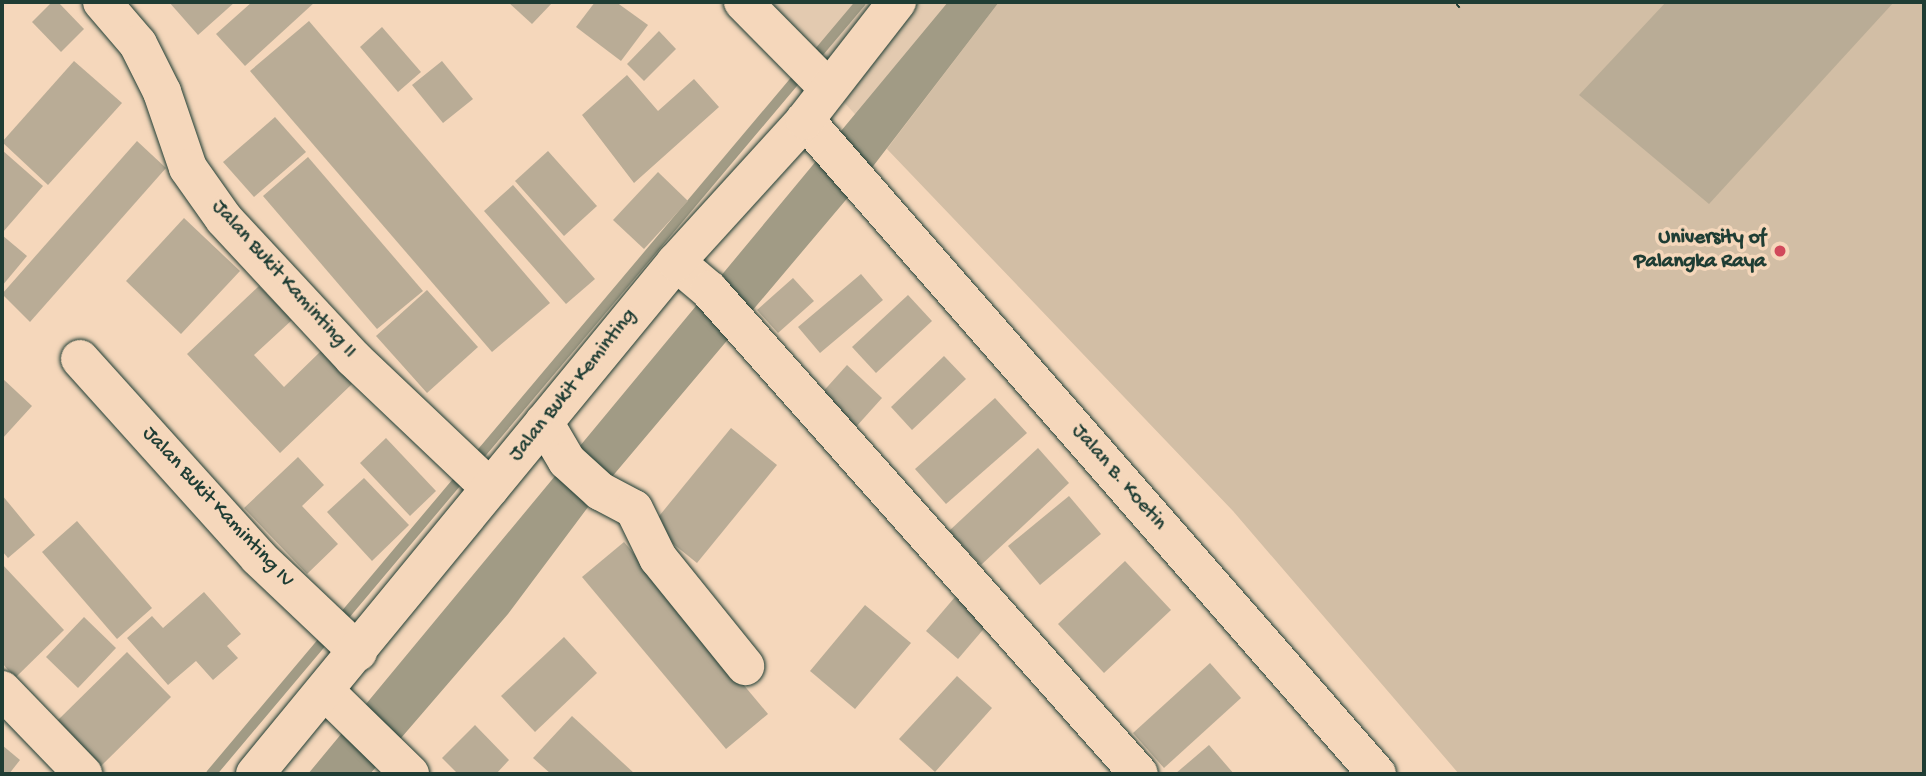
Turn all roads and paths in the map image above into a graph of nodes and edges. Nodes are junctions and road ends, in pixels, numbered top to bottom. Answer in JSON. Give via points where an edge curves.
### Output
{"nodes":[{"id":1,"x":102,"y":2,"type":"edge"},
{"id":2,"x":743,"y":2,"type":"edge"},
{"id":3,"x":897,"y":2,"type":"edge"},
{"id":4,"x":828,"y":88,"type":"junction"},
{"id":5,"x":817,"y":132,"type":"junction"},
{"id":6,"x":676,"y":262,"type":"junction"},
{"id":7,"x":80,"y":359,"type":"dead end"},
{"id":8,"x":544,"y":422,"type":"junction"},
{"id":9,"x":490,"y":488,"type":"junction"},
{"id":10,"x":358,"y":652,"type":"junction"},
{"id":11,"x":745,"y":666,"type":"dead end"},
{"id":12,"x":2,"y":690,"type":"edge"},
{"id":13,"x":325,"y":691,"type":"junction"},
{"id":14,"x":398,"y":764,"type":"edge"},
{"id":15,"x":83,"y":774,"type":"edge"},
{"id":16,"x":255,"y":774,"type":"edge"},
{"id":17,"x":1139,"y":774,"type":"edge"},
{"id":18,"x":1377,"y":774,"type":"edge"}],
"edges":[{"from":1,"to":9,"type":"street","name":"Jalan Bukit Kaminting II","via":[[138,44],[162,92],[188,168],[224,219],[353,358]]},
{"from":2,"to":4,"type":"street"},
{"from":3,"to":4,"type":"street","name":"Jalan Bukit Keminting"},
{"from":4,"to":5,"type":"street","name":"Jalan Bukit Keminting"},
{"from":5,"to":6,"type":"street","name":"Jalan Bukit Keminting"},
{"from":5,"to":18,"type":"street","name":"Jalan B. Koetin"},
{"from":6,"to":8,"type":"street","name":"Jalan Bukit Keminting"},
{"from":6,"to":17,"type":"street","via":[[709,290]]},
{"from":7,"to":10,"type":"street","name":"Jalan Bukit Kaminting IV","via":[[258,557]]},
{"from":8,"to":9,"type":"street","name":"Jalan Bukit Keminting"},
{"from":8,"to":11,"type":"street","via":[[567,461],[600,491],[634,509],[658,558]]},
{"from":9,"to":10,"type":"street","name":"Jalan Bukit Keminting"},
{"from":10,"to":13,"type":"street","name":"Jalan Bukit Keminting"},
{"from":12,"to":15,"type":"street"},
{"from":13,"to":14,"type":"street"},
{"from":13,"to":16,"type":"street","name":"Jalan Bukit Keminting"}]}
